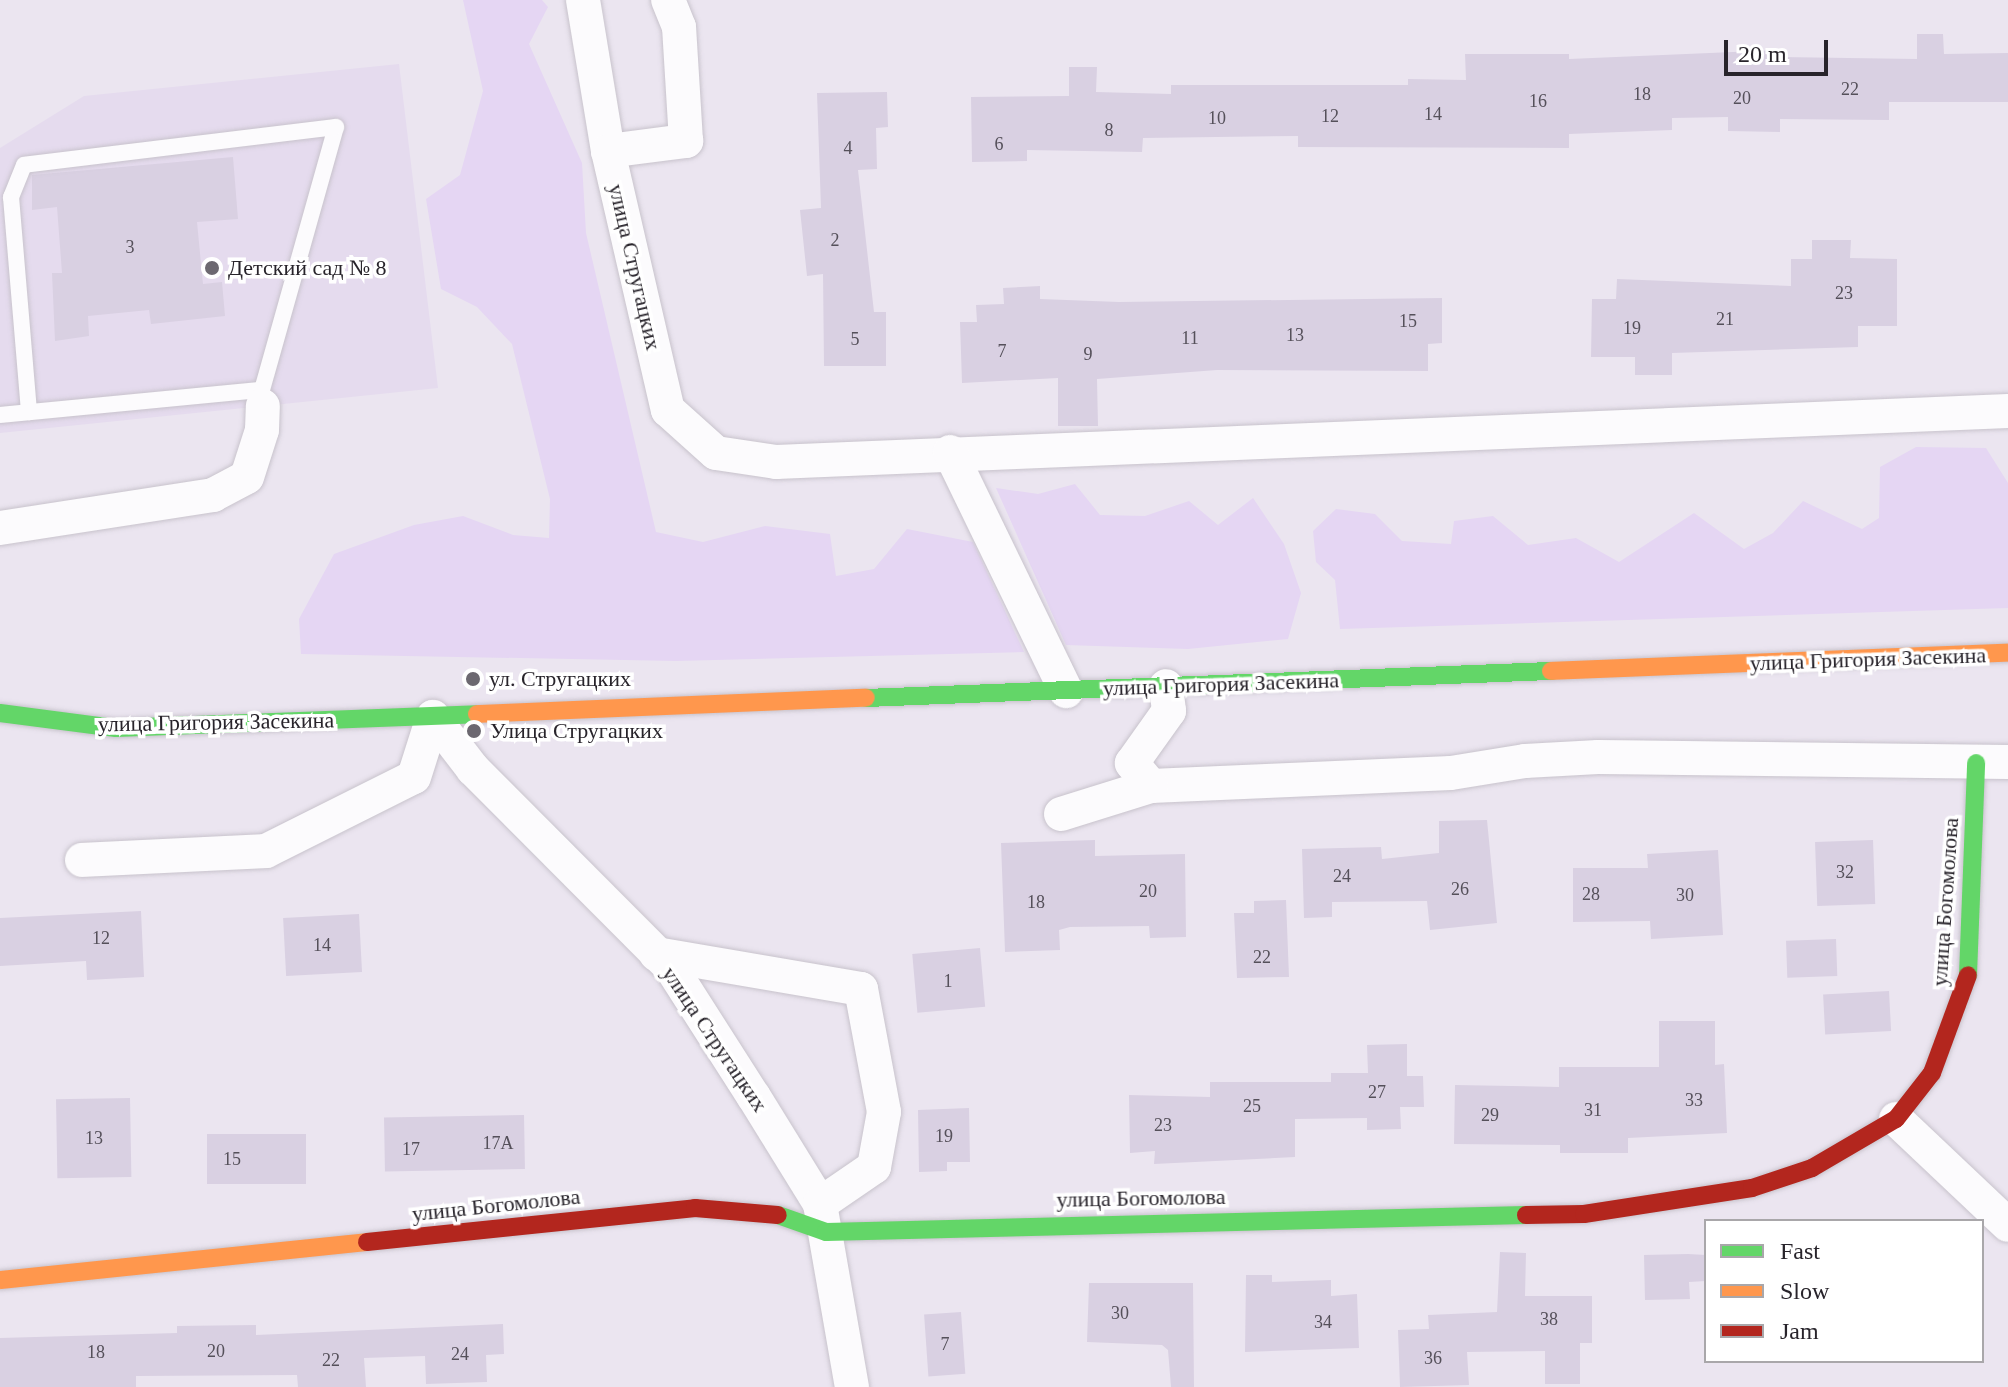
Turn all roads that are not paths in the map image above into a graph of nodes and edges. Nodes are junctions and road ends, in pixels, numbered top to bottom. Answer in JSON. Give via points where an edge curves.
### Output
{"nodes":[{"id":1,"x":583,"y":0,"type":"edge"},
{"id":2,"x":668,"y":0,"type":"edge"},
{"id":3,"x":608,"y":151,"type":"junction"},
{"id":4,"x":262,"y":398,"type":"junction"},
{"id":5,"x":2008,"y":411,"type":"edge"},
{"id":6,"x":29,"y":412,"type":"junction"},
{"id":7,"x":0,"y":415,"type":"edge"},
{"id":8,"x":950,"y":452,"type":"junction"},
{"id":9,"x":0,"y":528,"type":"edge"},
{"id":10,"x":2008,"y":653,"type":"edge"},
{"id":11,"x":1166,"y":686,"type":"junction"},
{"id":12,"x":1066,"y":691,"type":"junction"},
{"id":13,"x":0,"y":713,"type":"edge"},
{"id":14,"x":433,"y":717,"type":"junction"},
{"id":15,"x":1992,"y":762,"type":"edge"},
{"id":16,"x":1151,"y":786,"type":"junction"},
{"id":17,"x":1061,"y":814,"type":"dead end"},
{"id":18,"x":82,"y":860,"type":"dead end"},
{"id":19,"x":656,"y":954,"type":"junction"},
{"id":20,"x":1896,"y":1119,"type":"junction"},
{"id":21,"x":823,"y":1218,"type":"junction"},
{"id":22,"x":2008,"y":1225,"type":"edge"},
{"id":23,"x":0,"y":1280,"type":"edge"},
{"id":24,"x":852,"y":1387,"type":"edge"}],
"edges":[{"from":1,"to":3,"type":"street","name":"улица Стругацких"},
{"from":2,"to":3,"type":"street","via":[[679,27],[686,141]]},
{"from":3,"to":8,"type":"street","name":"улица Стругацких","via":[[668,410],[716,453],[776,462]]},
{"from":4,"to":6,"type":"lane"},
{"from":4,"to":6,"type":"lane","via":[[336,127],[24,165],[11,197]]},
{"from":4,"to":9,"type":"street","via":[[262,430],[247,477],[213,495]]},
{"from":5,"to":8,"type":"street"},
{"from":6,"to":7,"type":"lane"},
{"from":8,"to":12,"type":"street"},
{"from":10,"to":11,"type":"street","name":"улица Григория Засекина"},
{"from":11,"to":12,"type":"street","name":"улица Григория Засекина"},
{"from":11,"to":16,"type":"street","via":[[1169,711],[1132,763]]},
{"from":12,"to":14,"type":"street","name":"улица Григория Засекина"},
{"from":13,"to":14,"type":"street","name":"улица Григория Засекина","via":[[116,728]]},
{"from":14,"to":18,"type":"street","via":[[414,777],[266,851]]},
{"from":14,"to":19,"type":"street","name":"улица Стругацких","via":[[473,769]]},
{"from":15,"to":16,"type":"street","via":[[1598,757],[1451,773]]},
{"from":15,"to":20,"type":"street","name":"улица Богомолова","via":[[1968,980],[1932,1073]]},
{"from":16,"to":17,"type":"street"},
{"from":19,"to":21,"type":"street","name":"улица Стругацких","via":[[672,969]]},
{"from":19,"to":21,"type":"street","via":[[861,989],[884,1112],[874,1167]]},
{"from":20,"to":21,"type":"street","name":"улица Богомолова","via":[[1812,1168],[1752,1188],[1584,1214]]},
{"from":20,"to":22,"type":"street"},
{"from":21,"to":23,"type":"street","name":"улица Богомолова","via":[[695,1208]]},
{"from":21,"to":24,"type":"street","name":"улица Стругацких"}]}
